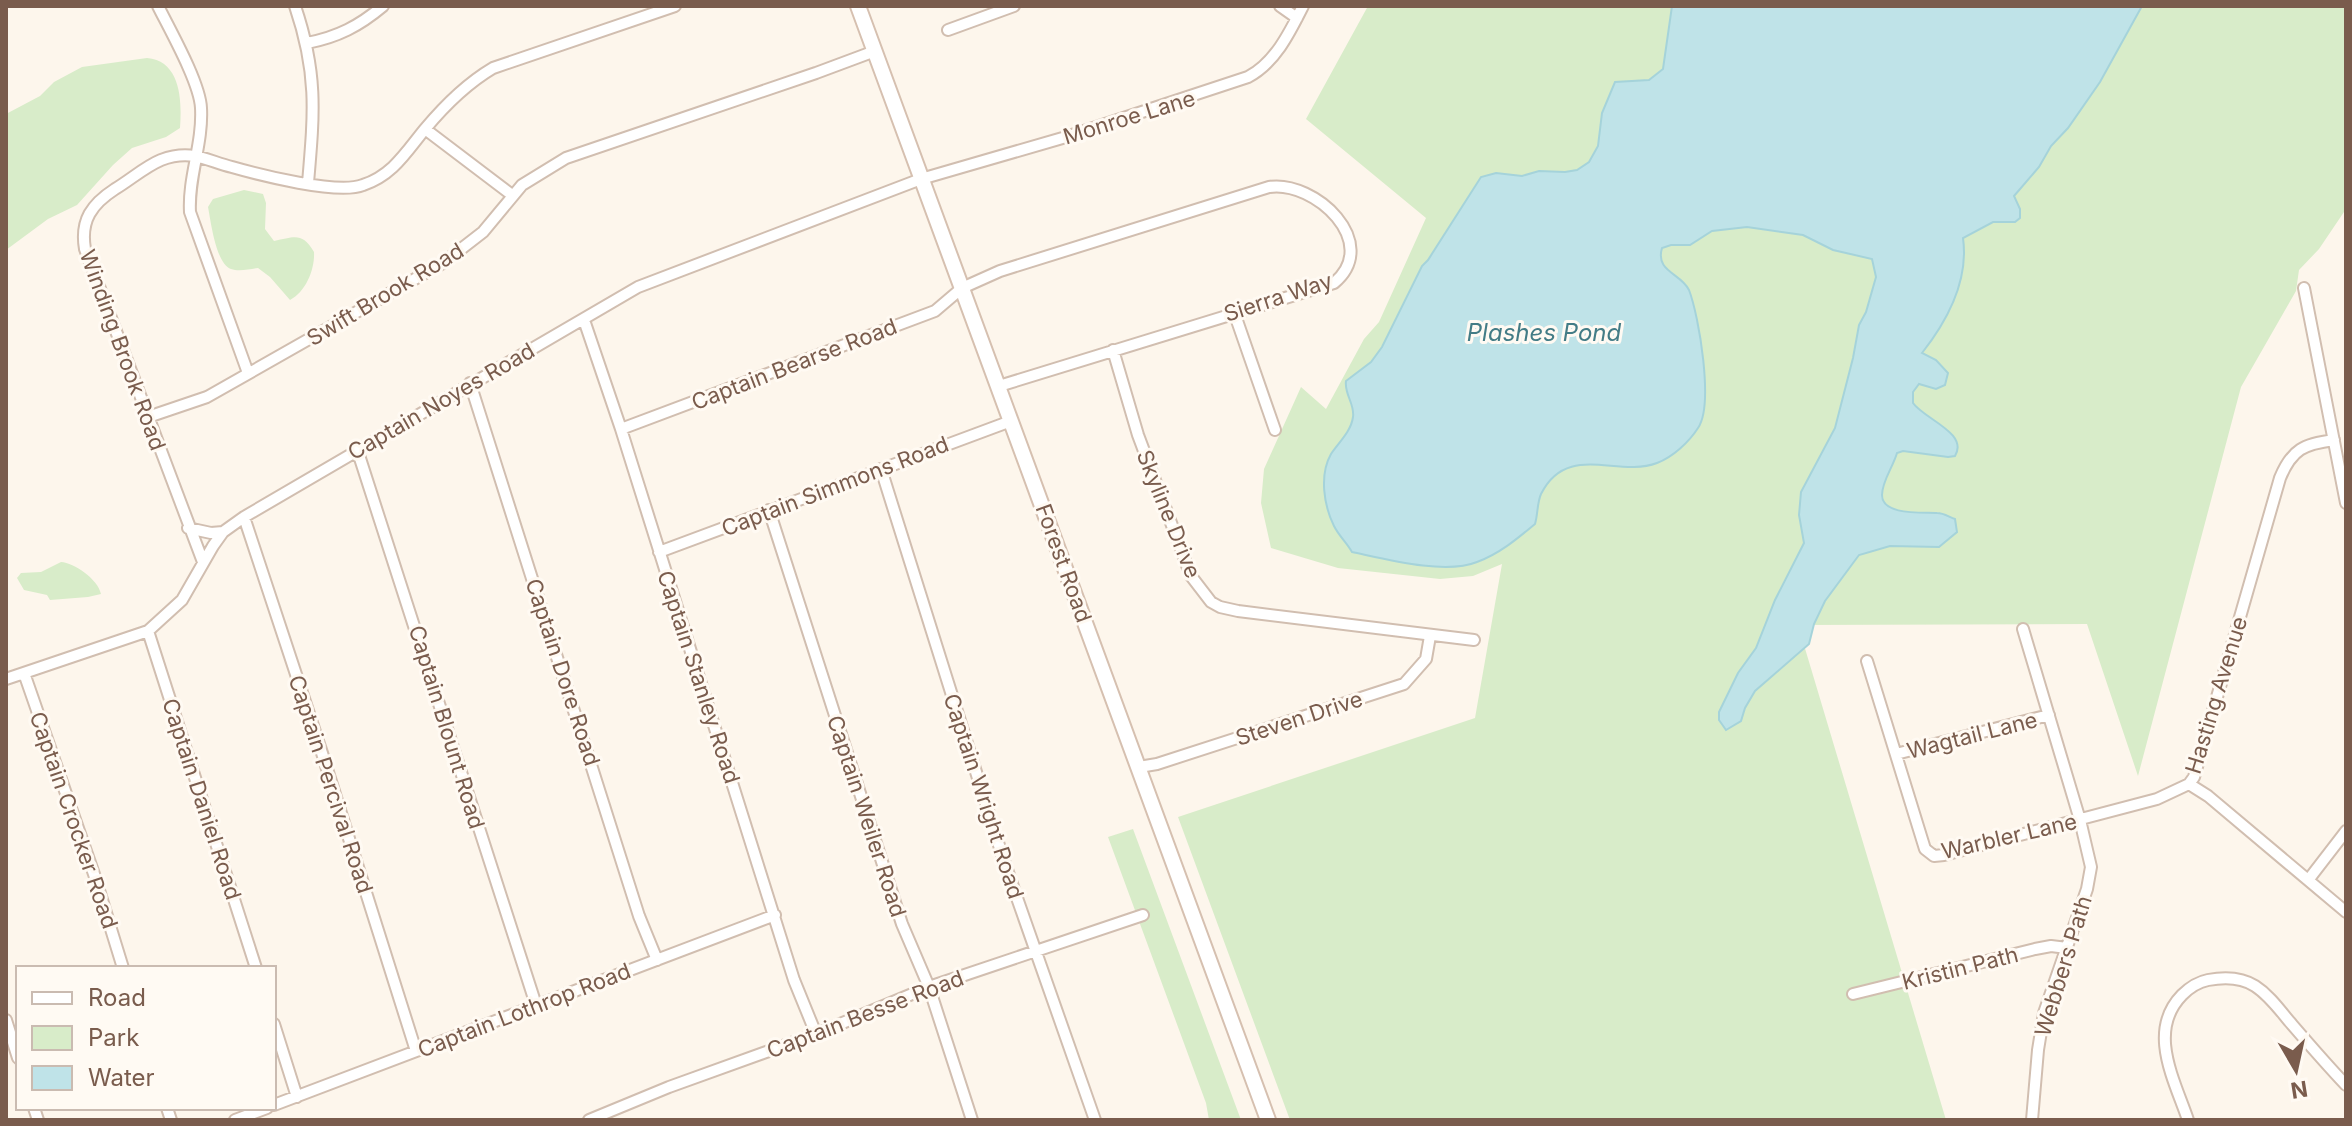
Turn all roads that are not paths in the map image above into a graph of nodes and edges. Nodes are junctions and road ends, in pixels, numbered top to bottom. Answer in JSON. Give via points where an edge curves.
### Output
{"nodes":[{"id":1,"x":158,"y":6,"type":"edge"},
{"id":2,"x":295,"y":6,"type":"edge"},
{"id":3,"x":383,"y":6,"type":"edge"},
{"id":4,"x":675,"y":6,"type":"edge"},
{"id":5,"x":858,"y":6,"type":"edge"},
{"id":6,"x":1014,"y":6,"type":"edge"},
{"id":7,"x":1280,"y":6,"type":"edge"},
{"id":8,"x":1303,"y":6,"type":"edge"},
{"id":9,"x":1297,"y":18,"type":"junction"},
{"id":10,"x":948,"y":30,"type":"dead end"},
{"id":11,"x":307,"y":43,"type":"junction"},
{"id":12,"x":875,"y":51,"type":"junction"},
{"id":13,"x":425,"y":129,"type":"junction"},
{"id":14,"x":196,"y":154,"type":"junction"},
{"id":15,"x":921,"y":179,"type":"junction"},
{"id":16,"x":308,"y":183,"type":"junction"},
{"id":17,"x":512,"y":195,"type":"junction"},
{"id":18,"x":962,"y":288,"type":"junction"},
{"id":19,"x":2304,"y":288,"type":"dead end"},
{"id":20,"x":1234,"y":312,"type":"junction"},
{"id":21,"x":584,"y":320,"type":"junction"},
{"id":22,"x":1113,"y":350,"type":"junction"},
{"id":23,"x":248,"y":373,"type":"junction"},
{"id":24,"x":470,"y":383,"type":"junction"},
{"id":25,"x":999,"y":386,"type":"junction"},
{"id":26,"x":148,"y":417,"type":"junction"},
{"id":27,"x":1011,"y":421,"type":"junction"},
{"id":28,"x":621,"y":429,"type":"junction"},
{"id":29,"x":1275,"y":430,"type":"dead end"},
{"id":30,"x":2334,"y":440,"type":"junction"},
{"id":31,"x":357,"y":449,"type":"junction"},
{"id":32,"x":881,"y":469,"type":"junction"},
{"id":33,"x":2346,"y":503,"type":"edge"},
{"id":34,"x":769,"y":510,"type":"junction"},
{"id":35,"x":244,"y":517,"type":"junction"},
{"id":36,"x":188,"y":528,"type":"junction"},
{"id":37,"x":223,"y":532,"type":"junction"},
{"id":38,"x":659,"y":552,"type":"junction"},
{"id":39,"x":203,"y":562,"type":"junction"},
{"id":40,"x":2023,"y":629,"type":"dead end"},
{"id":41,"x":148,"y":631,"type":"junction"},
{"id":42,"x":1430,"y":636,"type":"junction"},
{"id":43,"x":1474,"y":640,"type":"dead end"},
{"id":44,"x":1867,"y":661,"type":"dead end"},
{"id":45,"x":24,"y":673,"type":"junction"},
{"id":46,"x":6,"y":679,"type":"edge"},
{"id":47,"x":2049,"y":715,"type":"junction"},
{"id":48,"x":1896,"y":754,"type":"junction"},
{"id":49,"x":1139,"y":767,"type":"junction"},
{"id":50,"x":2189,"y":784,"type":"junction"},
{"id":51,"x":2080,"y":820,"type":"junction"},
{"id":52,"x":2346,"y":831,"type":"edge"},
{"id":53,"x":2309,"y":879,"type":"junction"},
{"id":54,"x":2346,"y":912,"type":"edge"},
{"id":55,"x":775,"y":915,"type":"junction"},
{"id":56,"x":1143,"y":915,"type":"dead end"},
{"id":57,"x":2067,"y":948,"type":"junction"},
{"id":58,"x":1034,"y":951,"type":"junction"},
{"id":59,"x":657,"y":960,"type":"junction"},
{"id":60,"x":122,"y":966,"type":"edge"},
{"id":61,"x":255,"y":966,"type":"edge"},
{"id":62,"x":929,"y":987,"type":"junction"},
{"id":63,"x":1853,"y":994,"type":"dead end"},
{"id":64,"x":536,"y":1005,"type":"junction"},
{"id":65,"x":6,"y":1020,"type":"edge"},
{"id":66,"x":276,"y":1030,"type":"edge"},
{"id":67,"x":816,"y":1034,"type":"junction"},
{"id":68,"x":416,"y":1051,"type":"junction"},
{"id":69,"x":16,"y":1052,"type":"edge"},
{"id":70,"x":2346,"y":1085,"type":"edge"},
{"id":71,"x":297,"y":1097,"type":"junction"},
{"id":72,"x":276,"y":1104,"type":"edge"},
{"id":73,"x":262,"y":1110,"type":"edge"},
{"id":74,"x":235,"y":1120,"type":"edge"},
{"id":75,"x":589,"y":1120,"type":"edge"},
{"id":76,"x":972,"y":1120,"type":"edge"},
{"id":77,"x":1095,"y":1120,"type":"edge"},
{"id":78,"x":1268,"y":1120,"type":"edge"},
{"id":79,"x":2032,"y":1120,"type":"edge"},
{"id":80,"x":2188,"y":1120,"type":"edge"}],
"edges":[{"from":1,"to":14,"type":"street","via":[[200,97]]},
{"from":2,"to":11,"type":"street"},
{"from":3,"to":11,"type":"street","via":[[340,35]]},
{"from":4,"to":13,"type":"street","via":[[493,68],[464,87]]},
{"from":5,"to":12,"type":"main road","name":"Forest Road"},
{"from":6,"to":10,"type":"street"},
{"from":7,"to":9,"type":"street"},
{"from":8,"to":9,"type":"street","name":"Monroe Lane"},
{"from":9,"to":15,"type":"street","name":"Monroe Lane","via":[[1270,61],[1248,77]]},
{"from":11,"to":16,"type":"street","via":[[314,99]]},
{"from":12,"to":15,"type":"main road","name":"Forest Road"},
{"from":12,"to":17,"type":"street","name":"Swift Brook Road","via":[[566,158]]},
{"from":13,"to":16,"type":"street","via":[[400,162],[371,182],[349,188]]},
{"from":13,"to":17,"type":"street"},
{"from":14,"to":16,"type":"street","via":[[229,167]]},
{"from":14,"to":23,"type":"street","via":[[190,212]]},
{"from":14,"to":26,"type":"street","name":"Winding Brook Road","via":[[161,160],[98,200],[82,233]]},
{"from":15,"to":18,"type":"main road","name":"Forest Road"},
{"from":15,"to":21,"type":"street","name":"Captain Noyes Road","via":[[638,287]]},
{"from":17,"to":23,"type":"street","name":"Swift Brook Road","via":[[483,232],[443,263]]},
{"from":18,"to":20,"type":"street","name":"Sierra Way","via":[[1000,271],[1269,187],[1292,187],[1341,221],[1350,259],[1334,283]]},
{"from":18,"to":25,"type":"main road","name":"Forest Road"},
{"from":18,"to":28,"type":"street","name":"Captain Bearse Road","via":[[935,311]]},
{"from":19,"to":30,"type":"street"},
{"from":20,"to":22,"type":"street","name":"Sierra Way"},
{"from":20,"to":29,"type":"street"},
{"from":21,"to":24,"type":"street","name":"Captain Noyes Road"},
{"from":21,"to":28,"type":"street","name":"Captain Stanley Road"},
{"from":22,"to":25,"type":"street","name":"Sierra Way"},
{"from":22,"to":42,"type":"street","name":"Skyline Drive","via":[[1138,435],[1191,576],[1211,602],[1238,611]]},
{"from":23,"to":26,"type":"street","name":"Swift Brook Road","via":[[207,397]]},
{"from":24,"to":31,"type":"street","name":"Captain Noyes Road"},
{"from":24,"to":59,"type":"street","name":"Captain Dore Road"},
{"from":25,"to":27,"type":"main road","name":"Forest Road"},
{"from":26,"to":36,"type":"street","name":"Winding Brook Road"},
{"from":27,"to":32,"type":"street","name":"Captain Simmons Road"},
{"from":27,"to":49,"type":"main road","name":"Forest Road"},
{"from":28,"to":38,"type":"street","name":"Captain Stanley Road"},
{"from":30,"to":33,"type":"street"},
{"from":30,"to":50,"type":"street","name":"Hasting Avenue","via":[[2305,445],[2285,466]]},
{"from":31,"to":35,"type":"street","name":"Captain Noyes Road"},
{"from":31,"to":64,"type":"street","name":"Captain Blount Road"},
{"from":32,"to":34,"type":"street","name":"Captain Simmons Road"},
{"from":32,"to":58,"type":"street","name":"Captain Wright Road"},
{"from":34,"to":38,"type":"street","name":"Captain Simmons Road"},
{"from":34,"to":62,"type":"street","name":"Captain Weiler Road","via":[[902,924]]},
{"from":35,"to":37,"type":"street","name":"Captain Noyes Road"},
{"from":35,"to":68,"type":"street","name":"Captain Percival Road"},
{"from":36,"to":37,"type":"street"},
{"from":36,"to":39,"type":"street","name":"Winding Brook Road"},
{"from":37,"to":39,"type":"street","name":"Captain Noyes Road"},
{"from":38,"to":55,"type":"street","name":"Captain Stanley Road"},
{"from":39,"to":41,"type":"street","name":"Captain Noyes Road","via":[[182,600]]},
{"from":40,"to":47,"type":"street","name":"Webbers Path"},
{"from":41,"to":45,"type":"street","name":"Captain Noyes Road"},
{"from":41,"to":61,"type":"street","name":"Captain Daniel Road"},
{"from":42,"to":43,"type":"street","name":"Skyline Drive"},
{"from":42,"to":49,"type":"street","name":"Steven Drive","via":[[1426,659],[1404,684]]},
{"from":44,"to":48,"type":"street","name":"Warbler Lane"},
{"from":45,"to":46,"type":"street","name":"Captain Noyes Road"},
{"from":45,"to":60,"type":"street","name":"Captain Crocker Road"},
{"from":47,"to":48,"type":"street","name":"Wagtail Lane"},
{"from":47,"to":51,"type":"street","name":"Webbers Path"},
{"from":48,"to":51,"type":"street","name":"Warbler Lane","via":[[1925,849],[1934,856]]},
{"from":49,"to":78,"type":"main road","name":"Forest Road"},
{"from":50,"to":51,"type":"street","name":"Warbler Lane","via":[[2157,799]]},
{"from":50,"to":53,"type":"street","name":"Hasting Avenue"},
{"from":51,"to":57,"type":"street","name":"Webbers Path","via":[[2091,877]]},
{"from":52,"to":53,"type":"street"},
{"from":53,"to":54,"type":"street","name":"Hasting Avenue"},
{"from":55,"to":59,"type":"street","name":"Captain Lothrop Road"},
{"from":55,"to":67,"type":"street","name":"Captain Stanley Road"},
{"from":56,"to":58,"type":"street","name":"Captain Besse Road"},
{"from":57,"to":63,"type":"street","name":"Kristin Path","via":[[2035,949]]},
{"from":57,"to":79,"type":"street","name":"Webbers Path","via":[[2044,1013]]},
{"from":58,"to":62,"type":"street","name":"Captain Besse Road"},
{"from":58,"to":77,"type":"street","name":"Captain Wright Road"},
{"from":59,"to":64,"type":"street","name":"Captain Lothrop Road"},
{"from":62,"to":67,"type":"street","name":"Captain Besse Road"},
{"from":62,"to":76,"type":"street","name":"Captain Weiler Road"},
{"from":64,"to":68,"type":"street","name":"Captain Lothrop Road"},
{"from":65,"to":69,"type":"street"},
{"from":66,"to":71,"type":"street"},
{"from":67,"to":75,"type":"street","name":"Captain Besse Road"},
{"from":68,"to":71,"type":"street","name":"Captain Lothrop Road"},
{"from":70,"to":80,"type":"street","via":[[2254,985],[2232,978],[2201,982],[2173,1005],[2163,1036]]},
{"from":71,"to":72,"type":"street","name":"Captain Lothrop Road"},
{"from":73,"to":74,"type":"street"}]}
